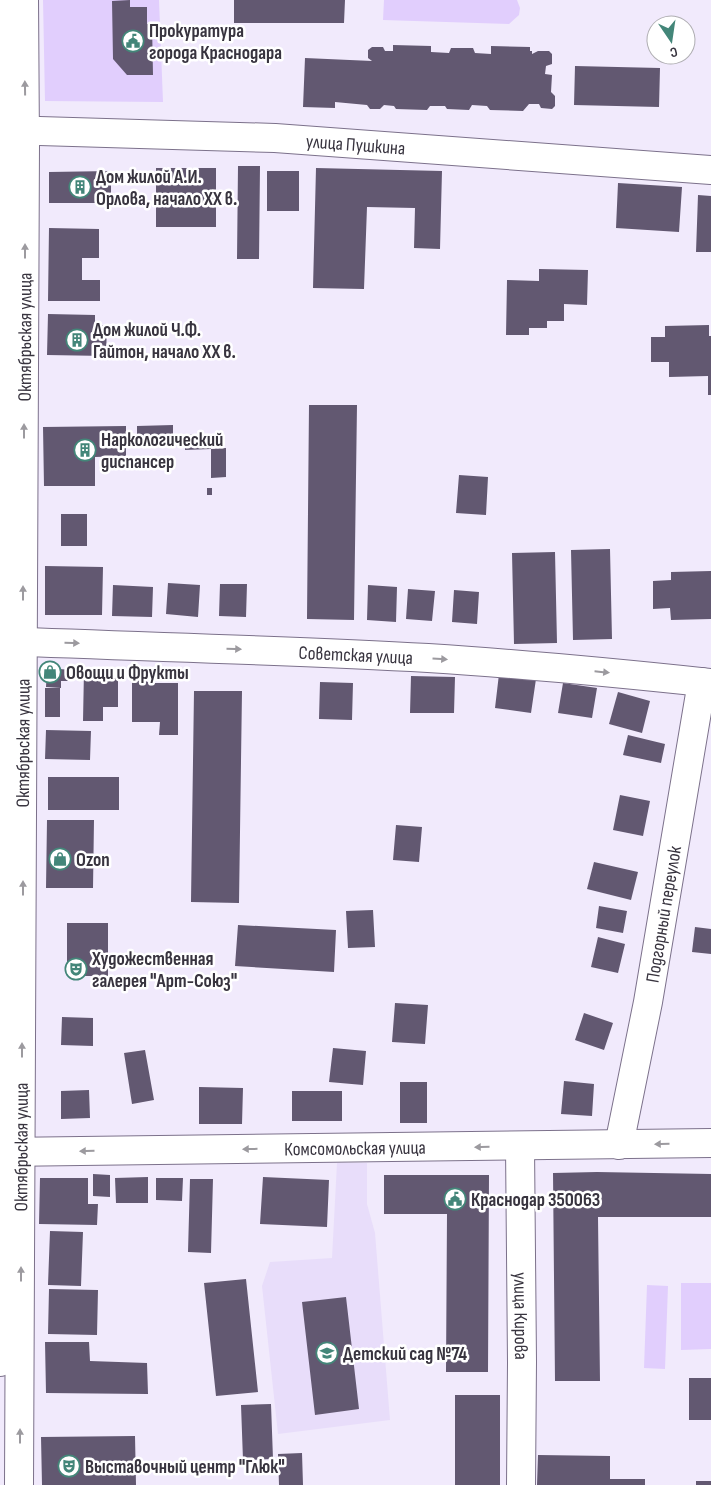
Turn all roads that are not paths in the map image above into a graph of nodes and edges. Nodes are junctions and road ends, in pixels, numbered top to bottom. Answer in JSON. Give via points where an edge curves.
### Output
{"nodes":[{"id":1,"x":6,"y":0,"type":"edge"},
{"id":2,"x":24,"y":0,"type":"edge"},
{"id":3,"x":11,"y":130,"type":"edge"},
{"id":4,"x":711,"y":170,"type":"edge"},
{"id":5,"x":9,"y":641,"type":"edge"},
{"id":6,"x":706,"y":682,"type":"edge"},
{"id":7,"x":711,"y":1144,"type":"edge"},
{"id":8,"x":619,"y":1145,"type":"junction"},
{"id":9,"x":520,"y":1146,"type":"junction"},
{"id":10,"x":8,"y":1152,"type":"edge"},
{"id":11,"x":0,"y":1362,"type":"edge"},
{"id":12,"x":19,"y":1485,"type":"edge"},
{"id":13,"x":521,"y":1485,"type":"edge"}],
"edges":[{"from":1,"to":3,"type":"street","name":"Октябрьская улица"},
{"from":3,"to":2,"type":"street","name":"Октябрьская улица","one_way":true},
{"from":3,"to":4,"type":"street","name":"улица Пушкина","via":[[275,138]]},
{"from":3,"to":5,"type":"street","name":"Октябрьская улица"},
{"from":5,"to":6,"type":"street","name":"Советская улица","one_way":true,"via":[[418,658]]},
{"from":5,"to":10,"type":"street","name":"Октябрьская улица"},
{"from":6,"to":8,"type":"street","name":"Подгорный переулок"},
{"from":7,"to":8,"type":"street","name":"Комсомольская улица","one_way":true},
{"from":8,"to":9,"type":"street","name":"Комсомольская улица"},
{"from":9,"to":10,"type":"street","name":"Комсомольская улица","one_way":true},
{"from":9,"to":13,"type":"street","name":"улица Кирова"},
{"from":10,"to":11,"type":"street","name":"Октябрьская улица"},
{"from":12,"to":10,"type":"street","name":"Октябрьская улица","one_way":true}]}
